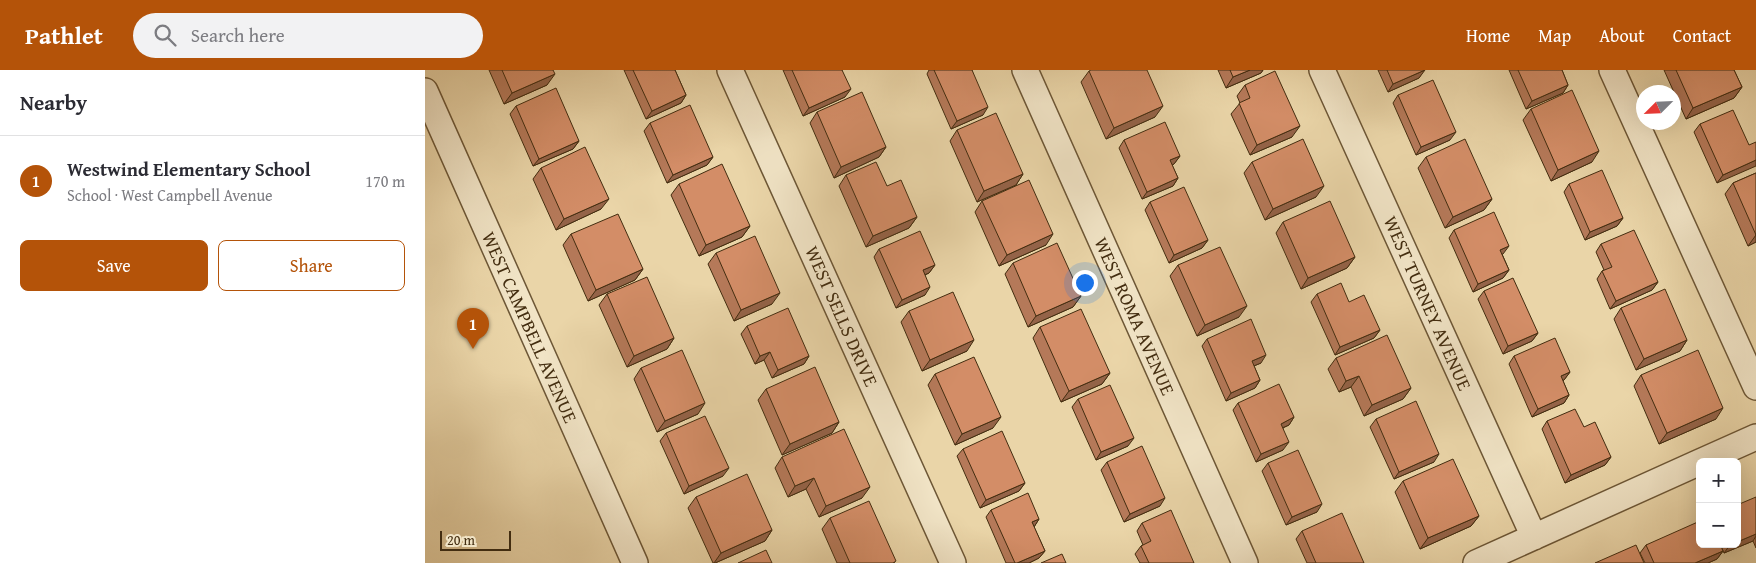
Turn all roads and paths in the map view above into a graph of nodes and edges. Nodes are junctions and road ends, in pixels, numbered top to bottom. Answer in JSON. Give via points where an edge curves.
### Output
{"nodes":[{"id":1,"x":730,"y":70,"type":"edge"},
{"id":2,"x":1025,"y":70,"type":"edge"},
{"id":3,"x":1322,"y":70,"type":"edge"},
{"id":4,"x":1612,"y":70,"type":"edge"},
{"id":5,"x":425,"y":91,"type":"edge"},
{"id":6,"x":1756,"y":387,"type":"edge"},
{"id":7,"x":1756,"y":437,"type":"edge"},
{"id":8,"x":1709,"y":458,"type":"edge"},
{"id":9,"x":1696,"y":464,"type":"edge"},
{"id":10,"x":1534,"y":537,"type":"junction"},
{"id":11,"x":635,"y":563,"type":"edge"},
{"id":12,"x":953,"y":563,"type":"edge"},
{"id":13,"x":1245,"y":563,"type":"edge"},
{"id":14,"x":1476,"y":563,"type":"edge"}],
"edges":[{"from":1,"to":12,"type":"street","name":"WEST SELLS DRIVE"},
{"from":2,"to":13,"type":"street","name":"WEST ROMA AVENUE"},
{"from":3,"to":10,"type":"street","name":"WEST TURNEY AVENUE"},
{"from":4,"to":6,"type":"street"},
{"from":5,"to":11,"type":"street","name":"WEST CAMPBELL AVENUE"},
{"from":7,"to":8,"type":"street"},
{"from":9,"to":10,"type":"street"},
{"from":10,"to":14,"type":"street"}]}
